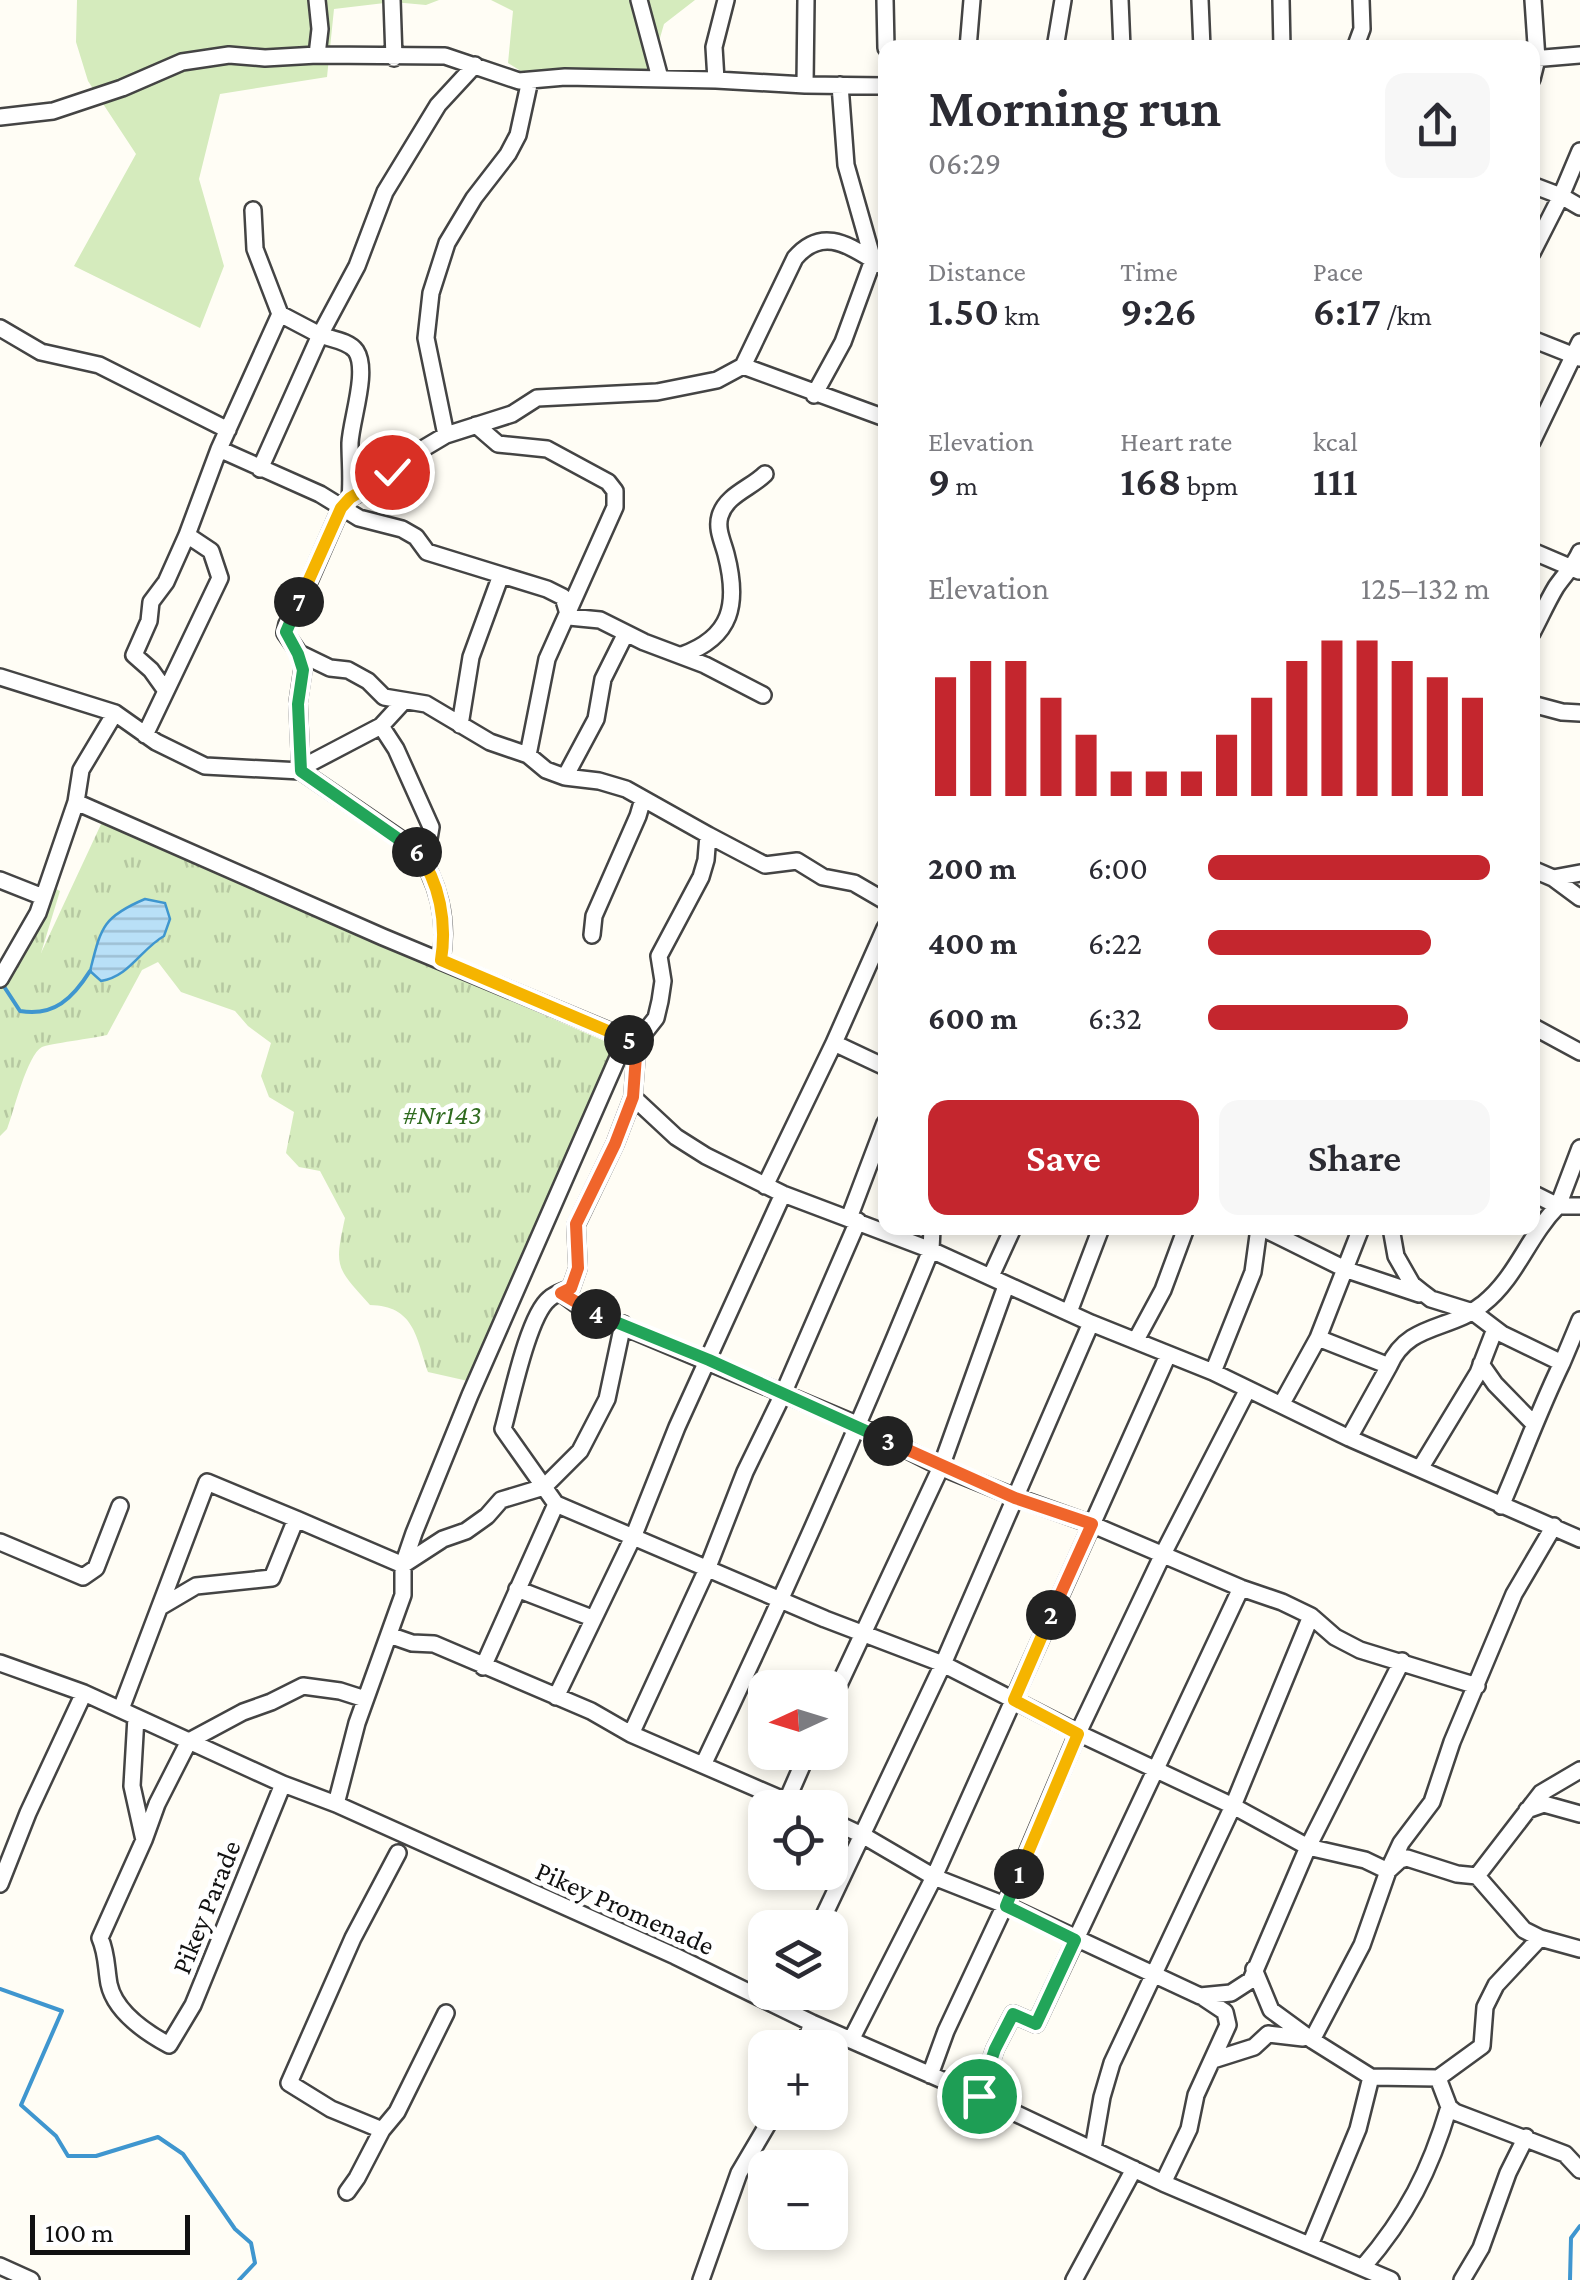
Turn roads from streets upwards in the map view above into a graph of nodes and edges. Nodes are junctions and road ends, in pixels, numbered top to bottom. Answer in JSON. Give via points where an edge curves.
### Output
{"nodes":[{"id":1,"x":317,"y":0,"type":"edge"},
{"id":2,"x":392,"y":0,"type":"edge"},
{"id":3,"x":639,"y":0,"type":"edge"},
{"id":4,"x":726,"y":0,"type":"edge"},
{"id":5,"x":806,"y":0,"type":"edge"},
{"id":6,"x":885,"y":0,"type":"edge"},
{"id":7,"x":972,"y":0,"type":"edge"},
{"id":8,"x":1063,"y":0,"type":"edge"},
{"id":9,"x":1120,"y":0,"type":"edge"},
{"id":10,"x":1200,"y":0,"type":"edge"},
{"id":11,"x":1281,"y":0,"type":"edge"},
{"id":12,"x":1361,"y":0,"type":"edge"},
{"id":13,"x":1533,"y":0,"type":"edge"},
{"id":14,"x":886,"y":40,"type":"edge"},
{"id":15,"x":969,"y":40,"type":"edge"},
{"id":16,"x":1056,"y":40,"type":"edge"},
{"id":17,"x":1122,"y":40,"type":"edge"},
{"id":18,"x":1202,"y":40,"type":"edge"},
{"id":19,"x":1282,"y":40,"type":"edge"},
{"id":20,"x":1358,"y":40,"type":"edge"},
{"id":21,"x":1534,"y":40,"type":"edge"},
{"id":22,"x":317,"y":55,"type":"junction"},
{"id":23,"x":1580,"y":55,"type":"edge"},
{"id":24,"x":394,"y":58,"type":"junction"},
{"id":25,"x":1540,"y":58,"type":"edge"},
{"id":26,"x":475,"y":65,"type":"junction"},
{"id":27,"x":660,"y":78,"type":"junction"},
{"id":28,"x":530,"y":80,"type":"junction"},
{"id":29,"x":716,"y":80,"type":"junction"},
{"id":30,"x":840,"y":85,"type":"junction"},
{"id":31,"x":805,"y":86,"type":"junction"},
{"id":32,"x":878,"y":86,"type":"edge"},
{"id":33,"x":0,"y":117,"type":"edge"},
{"id":34,"x":1580,"y":151,"type":"edge"},
{"id":35,"x":1540,"y":188,"type":"edge"},
{"id":36,"x":1561,"y":196,"type":"junction"},
{"id":37,"x":1580,"y":207,"type":"edge"},
{"id":38,"x":252,"y":210,"type":"dead end"},
{"id":39,"x":1540,"y":237,"type":"edge"},
{"id":40,"x":878,"y":261,"type":"edge"},
{"id":41,"x":878,"y":263,"type":"edge"},
{"id":42,"x":878,"y":266,"type":"edge"},
{"id":43,"x":280,"y":314,"type":"junction"},
{"id":44,"x":0,"y":328,"type":"edge"},
{"id":45,"x":320,"y":335,"type":"junction"},
{"id":46,"x":1540,"y":341,"type":"edge"},
{"id":47,"x":1578,"y":352,"type":"edge"},
{"id":48,"x":743,"y":366,"type":"junction"},
{"id":49,"x":814,"y":394,"type":"junction"},
{"id":50,"x":878,"y":416,"type":"edge"},
{"id":51,"x":476,"y":426,"type":"junction"},
{"id":52,"x":1540,"y":426,"type":"edge"},
{"id":53,"x":228,"y":430,"type":"junction"},
{"id":54,"x":446,"y":435,"type":"junction"},
{"id":55,"x":219,"y":449,"type":"junction"},
{"id":56,"x":260,"y":469,"type":"junction"},
{"id":57,"x":765,"y":474,"type":"dead end"},
{"id":58,"x":345,"y":503,"type":"junction"},
{"id":59,"x":188,"y":535,"type":"junction"},
{"id":60,"x":1580,"y":552,"type":"edge"},
{"id":61,"x":1540,"y":555,"type":"edge"},
{"id":62,"x":1576,"y":570,"type":"edge"},
{"id":63,"x":501,"y":575,"type":"junction"},
{"id":64,"x":568,"y":617,"type":"junction"},
{"id":65,"x":1540,"y":618,"type":"edge"},
{"id":66,"x":626,"y":632,"type":"junction"},
{"id":67,"x":298,"y":654,"type":"junction"},
{"id":68,"x":682,"y":655,"type":"junction"},
{"id":69,"x":0,"y":677,"type":"edge"},
{"id":70,"x":166,"y":691,"type":"junction"},
{"id":71,"x":763,"y":695,"type":"dead end"},
{"id":72,"x":404,"y":701,"type":"junction"},
{"id":73,"x":1540,"y":706,"type":"edge"},
{"id":74,"x":115,"y":712,"type":"junction"},
{"id":75,"x":1580,"y":713,"type":"edge"},
{"id":76,"x":382,"y":726,"type":"junction"},
{"id":77,"x":460,"y":726,"type":"junction"},
{"id":78,"x":145,"y":734,"type":"junction"},
{"id":79,"x":528,"y":755,"type":"junction"},
{"id":80,"x":301,"y":770,"type":"junction"},
{"id":81,"x":566,"y":777,"type":"junction"},
{"id":82,"x":643,"y":799,"type":"junction"},
{"id":83,"x":76,"y":802,"type":"junction"},
{"id":84,"x":708,"y":835,"type":"junction"},
{"id":85,"x":425,"y":862,"type":"junction"},
{"id":86,"x":1540,"y":872,"type":"edge"},
{"id":87,"x":1580,"y":873,"type":"edge"},
{"id":88,"x":1553,"y":878,"type":"junction"},
{"id":89,"x":0,"y":880,"type":"edge"},
{"id":90,"x":43,"y":897,"type":"junction"},
{"id":91,"x":878,"y":897,"type":"edge"},
{"id":92,"x":1580,"y":898,"type":"edge"},
{"id":93,"x":592,"y":935,"type":"dead end"},
{"id":94,"x":878,"y":944,"type":"edge"},
{"id":95,"x":441,"y":960,"type":"junction"},
{"id":96,"x":0,"y":979,"type":"edge"},
{"id":97,"x":1540,"y":1030,"type":"edge"},
{"id":98,"x":632,"y":1041,"type":"junction"},
{"id":99,"x":834,"y":1044,"type":"junction"},
{"id":100,"x":1580,"y":1052,"type":"edge"},
{"id":101,"x":878,"y":1064,"type":"edge"},
{"id":102,"x":633,"y":1097,"type":"junction"},
{"id":103,"x":878,"y":1145,"type":"edge"},
{"id":104,"x":1580,"y":1148,"type":"edge"},
{"id":105,"x":765,"y":1186,"type":"junction"},
{"id":106,"x":782,"y":1194,"type":"junction"},
{"id":107,"x":1540,"y":1197,"type":"edge"},
{"id":108,"x":1558,"y":1206,"type":"junction"},
{"id":109,"x":1580,"y":1206,"type":"edge"},
{"id":110,"x":854,"y":1220,"type":"junction"},
{"id":111,"x":1540,"y":1224,"type":"edge"},
{"id":112,"x":878,"y":1229,"type":"edge"},
{"id":113,"x":892,"y":1235,"type":"edge"},
{"id":114,"x":932,"y":1235,"type":"edge"},
{"id":115,"x":1009,"y":1235,"type":"edge"},
{"id":116,"x":1098,"y":1235,"type":"edge"},
{"id":117,"x":1183,"y":1235,"type":"edge"},
{"id":118,"x":1259,"y":1235,"type":"edge"},
{"id":119,"x":1274,"y":1235,"type":"edge"},
{"id":120,"x":1360,"y":1235,"type":"edge"},
{"id":121,"x":1393,"y":1235,"type":"edge"},
{"id":122,"x":1534,"y":1235,"type":"edge"},
{"id":123,"x":931,"y":1250,"type":"junction"},
{"id":124,"x":1347,"y":1270,"type":"junction"},
{"id":125,"x":991,"y":1276,"type":"junction"},
{"id":126,"x":1006,"y":1286,"type":"junction"},
{"id":127,"x":561,"y":1293,"type":"junction"},
{"id":128,"x":1431,"y":1298,"type":"junction"},
{"id":129,"x":1069,"y":1312,"type":"junction"},
{"id":130,"x":1473,"y":1312,"type":"junction"},
{"id":131,"x":1580,"y":1320,"type":"edge"},
{"id":132,"x":1091,"y":1323,"type":"junction"},
{"id":133,"x":623,"y":1324,"type":"junction"},
{"id":134,"x":1495,"y":1329,"type":"junction"},
{"id":135,"x":1318,"y":1338,"type":"junction"},
{"id":136,"x":1136,"y":1340,"type":"junction"},
{"id":137,"x":1168,"y":1355,"type":"junction"},
{"id":138,"x":709,"y":1360,"type":"junction"},
{"id":139,"x":1562,"y":1363,"type":"junction"},
{"id":140,"x":1482,"y":1364,"type":"junction"},
{"id":141,"x":1389,"y":1366,"type":"junction"},
{"id":142,"x":1214,"y":1372,"type":"junction"},
{"id":143,"x":1248,"y":1389,"type":"junction"},
{"id":144,"x":783,"y":1394,"type":"junction"},
{"id":145,"x":1281,"y":1405,"type":"junction"},
{"id":146,"x":1533,"y":1422,"type":"junction"},
{"id":147,"x":858,"y":1425,"type":"junction"},
{"id":148,"x":1349,"y":1438,"type":"junction"},
{"id":149,"x":941,"y":1467,"type":"junction"},
{"id":150,"x":1421,"y":1467,"type":"junction"},
{"id":151,"x":544,"y":1487,"type":"junction"},
{"id":152,"x":1015,"y":1498,"type":"junction"},
{"id":153,"x":556,"y":1504,"type":"junction"},
{"id":154,"x":120,"y":1506,"type":"dead end"},
{"id":155,"x":1501,"y":1506,"type":"junction"},
{"id":156,"x":296,"y":1519,"type":"junction"},
{"id":157,"x":1092,"y":1524,"type":"junction"},
{"id":158,"x":1554,"y":1526,"type":"junction"},
{"id":159,"x":634,"y":1535,"type":"junction"},
{"id":160,"x":1580,"y":1539,"type":"edge"},
{"id":161,"x":0,"y":1542,"type":"edge"},
{"id":162,"x":1163,"y":1554,"type":"junction"},
{"id":163,"x":403,"y":1565,"type":"junction"},
{"id":164,"x":708,"y":1567,"type":"junction"},
{"id":165,"x":1240,"y":1588,"type":"junction"},
{"id":166,"x":517,"y":1589,"type":"junction"},
{"id":167,"x":782,"y":1600,"type":"junction"},
{"id":168,"x":162,"y":1606,"type":"junction"},
{"id":169,"x":1311,"y":1616,"type":"junction"},
{"id":170,"x":592,"y":1618,"type":"junction"},
{"id":171,"x":862,"y":1633,"type":"junction"},
{"id":172,"x":388,"y":1635,"type":"junction"},
{"id":173,"x":1402,"y":1661,"type":"junction"},
{"id":174,"x":0,"y":1663,"type":"edge"},
{"id":175,"x":943,"y":1664,"type":"junction"},
{"id":176,"x":483,"y":1668,"type":"junction"},
{"id":177,"x":845,"y":1670,"type":"edge"},
{"id":178,"x":1476,"y":1686,"type":"junction"},
{"id":179,"x":84,"y":1693,"type":"junction"},
{"id":180,"x":556,"y":1697,"type":"junction"},
{"id":181,"x":364,"y":1699,"type":"junction"},
{"id":182,"x":1014,"y":1700,"type":"junction"},
{"id":183,"x":121,"y":1708,"type":"junction"},
{"id":184,"x":136,"y":1717,"type":"junction"},
{"id":185,"x":631,"y":1734,"type":"junction"},
{"id":186,"x":1078,"y":1734,"type":"junction"},
{"id":187,"x":189,"y":1740,"type":"junction"},
{"id":188,"x":703,"y":1765,"type":"junction"},
{"id":189,"x":1155,"y":1768,"type":"junction"},
{"id":190,"x":1580,"y":1770,"type":"edge"},
{"id":191,"x":283,"y":1784,"type":"junction"},
{"id":192,"x":763,"y":1790,"type":"edge"},
{"id":193,"x":336,"y":1804,"type":"junction"},
{"id":194,"x":1233,"y":1806,"type":"junction"},
{"id":195,"x":1527,"y":1810,"type":"junction"},
{"id":196,"x":1580,"y":1814,"type":"edge"},
{"id":197,"x":848,"y":1828,"type":"edge"},
{"id":198,"x":864,"y":1836,"type":"junction"},
{"id":199,"x":144,"y":1840,"type":"junction"},
{"id":200,"x":1308,"y":1847,"type":"junction"},
{"id":201,"x":398,"y":1853,"type":"dead end"},
{"id":202,"x":1388,"y":1871,"type":"junction"},
{"id":203,"x":1476,"y":1876,"type":"junction"},
{"id":204,"x":934,"y":1877,"type":"junction"},
{"id":205,"x":0,"y":1884,"type":"edge"},
{"id":206,"x":1006,"y":1906,"type":"junction"},
{"id":207,"x":827,"y":1910,"type":"edge"},
{"id":208,"x":1540,"y":1938,"type":"junction"},
{"id":209,"x":1075,"y":1940,"type":"junction"},
{"id":210,"x":1580,"y":1948,"type":"edge"},
{"id":211,"x":1254,"y":1969,"type":"junction"},
{"id":212,"x":1154,"y":1977,"type":"junction"},
{"id":213,"x":748,"y":1991,"type":"edge"},
{"id":214,"x":1200,"y":1996,"type":"junction"},
{"id":215,"x":786,"y":2010,"type":"edge"},
{"id":216,"x":446,"y":2013,"type":"dead end"},
{"id":217,"x":812,"y":2023,"type":"junction"},
{"id":218,"x":809,"y":2030,"type":"edge"},
{"id":219,"x":851,"y":2040,"type":"junction"},
{"id":220,"x":1312,"y":2040,"type":"junction"},
{"id":221,"x":1213,"y":2060,"type":"junction"},
{"id":222,"x":930,"y":2076,"type":"junction"},
{"id":223,"x":1371,"y":2077,"type":"junction"},
{"id":224,"x":1438,"y":2078,"type":"junction"},
{"id":225,"x":979,"y":2096,"type":"junction"},
{"id":226,"x":1449,"y":2107,"type":"junction"},
{"id":227,"x":382,"y":2130,"type":"junction"},
{"id":228,"x":765,"y":2130,"type":"edge"},
{"id":229,"x":1526,"y":2138,"type":"junction"},
{"id":230,"x":1093,"y":2149,"type":"junction"},
{"id":231,"x":1134,"y":2169,"type":"junction"},
{"id":232,"x":1580,"y":2170,"type":"edge"},
{"id":233,"x":1163,"y":2183,"type":"junction"},
{"id":234,"x":347,"y":2192,"type":"dead end"},
{"id":235,"x":1310,"y":2245,"type":"junction"},
{"id":236,"x":0,"y":2266,"type":"edge"},
{"id":237,"x":1363,"y":2268,"type":"junction"},
{"id":238,"x":31,"y":2280,"type":"edge"},
{"id":239,"x":701,"y":2280,"type":"edge"},
{"id":240,"x":1074,"y":2280,"type":"edge"},
{"id":241,"x":1391,"y":2280,"type":"edge"},
{"id":242,"x":1462,"y":2280,"type":"edge"}],
"edges":[{"from":1,"to":22,"type":"street"},
{"from":2,"to":24,"type":"street"},
{"from":3,"to":27,"type":"street"},
{"from":4,"to":29,"type":"street","via":[[714,48]]},
{"from":5,"to":31,"type":"street"},
{"from":6,"to":14,"type":"street"},
{"from":7,"to":15,"type":"street"},
{"from":8,"to":16,"type":"street"},
{"from":9,"to":17,"type":"street"},
{"from":10,"to":18,"type":"street"},
{"from":11,"to":19,"type":"street"},
{"from":12,"to":20,"type":"street"},
{"from":13,"to":21,"type":"street"},
{"from":22,"to":24,"type":"street"},
{"from":22,"to":33,"type":"street","via":[[207,56],[54,111]]},
{"from":23,"to":25,"type":"street"},
{"from":24,"to":26,"type":"street","via":[[445,56]]},
{"from":26,"to":28,"type":"street"},
{"from":26,"to":45,"type":"street","via":[[438,104],[385,192],[357,266]]},
{"from":27,"to":28,"type":"street"},
{"from":27,"to":29,"type":"street"},
{"from":28,"to":54,"type":"street","via":[[518,134],[447,244],[431,293],[426,338]]},
{"from":29,"to":31,"type":"street"},
{"from":30,"to":31,"type":"street"},
{"from":30,"to":32,"type":"street"},
{"from":30,"to":40,"type":"street","via":[[846,165]]},
{"from":34,"to":36,"type":"street"},
{"from":35,"to":36,"type":"street"},
{"from":36,"to":37,"type":"street"},
{"from":36,"to":39,"type":"street"},
{"from":38,"to":43,"type":"street","via":[[255,250]]},
{"from":41,"to":48,"type":"street","via":[[832,241],[808,244]]},
{"from":42,"to":49,"type":"street"},
{"from":43,"to":45,"type":"street"},
{"from":43,"to":53,"type":"street"},
{"from":44,"to":53,"type":"street","via":[[41,352],[99,366]]},
{"from":45,"to":56,"type":"street"},
{"from":45,"to":58,"type":"street","via":[[348,344],[358,359]]},
{"from":46,"to":47,"type":"street"},
{"from":47,"to":52,"type":"street"},
{"from":48,"to":49,"type":"street"},
{"from":48,"to":51,"type":"street","via":[[717,380],[658,392],[537,398]]},
{"from":49,"to":50,"type":"street"},
{"from":51,"to":54,"type":"street"},
{"from":51,"to":64,"type":"street","via":[[498,444],[547,449],[615,490],[615,507]]},
{"from":53,"to":55,"type":"street"},
{"from":54,"to":58,"type":"street"},
{"from":55,"to":56,"type":"street"},
{"from":55,"to":59,"type":"street"},
{"from":56,"to":58,"type":"street"},
{"from":57,"to":68,"type":"street","via":[[736,494],[719,518],[729,571],[728,618],[714,641]]},
{"from":58,"to":63,"type":"street","via":[[358,518],[402,529],[427,552]]},
{"from":58,"to":67,"type":"street","via":[[286,624]]},
{"from":59,"to":70,"type":"street","via":[[152,602],[134,655]]},
{"from":59,"to":70,"type":"street","via":[[217,560],[220,578]]},
{"from":60,"to":62,"type":"street"},
{"from":61,"to":62,"type":"street"},
{"from":62,"to":65,"type":"street","via":[[1560,582]]},
{"from":63,"to":64,"type":"street","via":[[563,597]]},
{"from":63,"to":77,"type":"street","via":[[471,657]]},
{"from":64,"to":66,"type":"street","via":[[600,620]]},
{"from":64,"to":79,"type":"street","via":[[547,659]]},
{"from":66,"to":68,"type":"street"},
{"from":66,"to":81,"type":"street","via":[[603,680],[596,719]]},
{"from":67,"to":72,"type":"street","via":[[348,670],[384,696]]},
{"from":67,"to":80,"type":"street"},
{"from":68,"to":71,"type":"street"},
{"from":69,"to":74,"type":"street"},
{"from":70,"to":78,"type":"street"},
{"from":72,"to":76,"type":"street"},
{"from":72,"to":77,"type":"street","via":[[426,704]]},
{"from":73,"to":75,"type":"street"},
{"from":74,"to":78,"type":"street"},
{"from":74,"to":83,"type":"street","via":[[81,770]]},
{"from":76,"to":80,"type":"street"},
{"from":76,"to":85,"type":"street","via":[[431,827]]},
{"from":77,"to":79,"type":"street"},
{"from":78,"to":80,"type":"street","via":[[204,766]]},
{"from":79,"to":81,"type":"street"},
{"from":80,"to":85,"type":"street"},
{"from":81,"to":82,"type":"street","via":[[612,784]]},
{"from":82,"to":84,"type":"street"},
{"from":82,"to":93,"type":"street"},
{"from":83,"to":90,"type":"street"},
{"from":83,"to":95,"type":"street"},
{"from":84,"to":91,"type":"street","via":[[766,864],[797,861]]},
{"from":84,"to":98,"type":"street","via":[[701,877],[658,956],[664,982],[656,1018]]},
{"from":85,"to":95,"type":"street","via":[[441,905]]},
{"from":86,"to":88,"type":"street"},
{"from":87,"to":88,"type":"street"},
{"from":88,"to":92,"type":"street"},
{"from":89,"to":90,"type":"street"},
{"from":90,"to":96,"type":"street"},
{"from":94,"to":99,"type":"street"},
{"from":95,"to":98,"type":"street"},
{"from":97,"to":100,"type":"street"},
{"from":98,"to":102,"type":"street"},
{"from":98,"to":163,"type":"street","via":[[470,1395]]},
{"from":99,"to":101,"type":"street"},
{"from":99,"to":105,"type":"street"},
{"from":102,"to":105,"type":"street","via":[[676,1137]]},
{"from":102,"to":127,"type":"street","via":[[576,1224],[578,1268],[571,1288]]},
{"from":103,"to":110,"type":"street"},
{"from":104,"to":108,"type":"street"},
{"from":105,"to":106,"type":"street"},
{"from":106,"to":110,"type":"street"},
{"from":106,"to":138,"type":"street"},
{"from":107,"to":108,"type":"street"},
{"from":108,"to":109,"type":"street"},
{"from":108,"to":111,"type":"street"},
{"from":110,"to":112,"type":"street"},
{"from":110,"to":144,"type":"street"},
{"from":113,"to":123,"type":"street"},
{"from":114,"to":123,"type":"street"},
{"from":115,"to":125,"type":"street"},
{"from":116,"to":129,"type":"street"},
{"from":117,"to":136,"type":"street"},
{"from":118,"to":142,"type":"street","via":[[1246,1296]]},
{"from":119,"to":124,"type":"street"},
{"from":120,"to":124,"type":"street"},
{"from":121,"to":128,"type":"street","via":[[1400,1265]]},
{"from":122,"to":130,"type":"street","via":[[1514,1274]]},
{"from":123,"to":125,"type":"street"},
{"from":123,"to":147,"type":"street"},
{"from":124,"to":128,"type":"street"},
{"from":124,"to":135,"type":"street"},
{"from":125,"to":126,"type":"street"},
{"from":126,"to":129,"type":"street"},
{"from":126,"to":149,"type":"street"},
{"from":127,"to":133,"type":"street"},
{"from":127,"to":151,"type":"street","via":[[546,1300],[536,1320],[502,1430]]},
{"from":128,"to":130,"type":"street"},
{"from":129,"to":132,"type":"street"},
{"from":130,"to":134,"type":"street"},
{"from":130,"to":141,"type":"street","via":[[1402,1343]]},
{"from":131,"to":139,"type":"street"},
{"from":132,"to":136,"type":"street"},
{"from":132,"to":152,"type":"street"},
{"from":133,"to":138,"type":"street"},
{"from":133,"to":151,"type":"street","via":[[607,1399],[594,1426],[580,1452]]},
{"from":134,"to":139,"type":"street"},
{"from":134,"to":140,"type":"street"},
{"from":135,"to":141,"type":"street"},
{"from":135,"to":145,"type":"street"},
{"from":136,"to":137,"type":"street"},
{"from":137,"to":142,"type":"street"},
{"from":137,"to":157,"type":"street"},
{"from":138,"to":144,"type":"street"},
{"from":138,"to":159,"type":"street"},
{"from":139,"to":146,"type":"street"},
{"from":140,"to":146,"type":"street"},
{"from":140,"to":150,"type":"street"},
{"from":141,"to":148,"type":"street"},
{"from":142,"to":143,"type":"street"},
{"from":143,"to":145,"type":"street"},
{"from":143,"to":162,"type":"street"},
{"from":144,"to":147,"type":"street"},
{"from":144,"to":164,"type":"street"},
{"from":145,"to":148,"type":"street"},
{"from":146,"to":155,"type":"street"},
{"from":147,"to":149,"type":"street"},
{"from":147,"to":167,"type":"street"},
{"from":148,"to":150,"type":"street"},
{"from":149,"to":152,"type":"street"},
{"from":149,"to":171,"type":"street"},
{"from":150,"to":155,"type":"street"},
{"from":151,"to":153,"type":"street"},
{"from":151,"to":163,"type":"street","via":[[500,1500],[487,1516]]},
{"from":152,"to":157,"type":"street"},
{"from":152,"to":175,"type":"street"},
{"from":153,"to":159,"type":"street"},
{"from":153,"to":166,"type":"street"},
{"from":154,"to":161,"type":"street","via":[[96,1568],[83,1577]]},
{"from":155,"to":158,"type":"street"},
{"from":156,"to":163,"type":"street"},
{"from":156,"to":168,"type":"street","via":[[272,1578],[196,1586]]},
{"from":156,"to":168,"type":"street","via":[[207,1482]]},
{"from":157,"to":162,"type":"street"},
{"from":157,"to":182,"type":"street"},
{"from":158,"to":160,"type":"street"},
{"from":158,"to":178,"type":"street","via":[[1514,1594]]},
{"from":159,"to":164,"type":"street"},
{"from":159,"to":170,"type":"street"},
{"from":162,"to":165,"type":"street"},
{"from":162,"to":186,"type":"street"},
{"from":163,"to":172,"type":"street","via":[[403,1595]]},
{"from":164,"to":167,"type":"street"},
{"from":164,"to":185,"type":"street"},
{"from":165,"to":169,"type":"street"},
{"from":165,"to":189,"type":"street"},
{"from":166,"to":170,"type":"street"},
{"from":166,"to":176,"type":"street"},
{"from":167,"to":171,"type":"street"},
{"from":167,"to":188,"type":"street"},
{"from":168,"to":183,"type":"street"},
{"from":169,"to":173,"type":"street","via":[[1360,1650]]},
{"from":169,"to":194,"type":"street"},
{"from":170,"to":180,"type":"street"},
{"from":171,"to":175,"type":"street"},
{"from":171,"to":177,"type":"street"},
{"from":172,"to":176,"type":"street","via":[[434,1644]]},
{"from":172,"to":181,"type":"street"},
{"from":173,"to":178,"type":"street"},
{"from":173,"to":200,"type":"street"},
{"from":174,"to":179,"type":"street","name":"Pikey Promenade"},
{"from":175,"to":182,"type":"street"},
{"from":175,"to":198,"type":"street"},
{"from":176,"to":180,"type":"street"},
{"from":178,"to":202,"type":"street","via":[[1432,1802],[1409,1828]]},
{"from":179,"to":183,"type":"street","name":"Pikey Promenade"},
{"from":179,"to":205,"type":"street"},
{"from":180,"to":185,"type":"street"},
{"from":181,"to":187,"type":"street","via":[[302,1686]]},
{"from":181,"to":193,"type":"street"},
{"from":182,"to":186,"type":"street"},
{"from":182,"to":204,"type":"street"},
{"from":183,"to":184,"type":"street","name":"Pikey Promenade"},
{"from":184,"to":187,"type":"street","name":"Pikey Promenade"},
{"from":184,"to":199,"type":"street","via":[[132,1786]]},
{"from":185,"to":188,"type":"street"},
{"from":186,"to":189,"type":"street"},
{"from":186,"to":206,"type":"street"},
{"from":187,"to":191,"type":"street","name":"Pikey Promenade"},
{"from":187,"to":199,"type":"street"},
{"from":188,"to":192,"type":"street"},
{"from":189,"to":194,"type":"street"},
{"from":189,"to":209,"type":"street"},
{"from":190,"to":195,"type":"street"},
{"from":191,"to":193,"type":"street","name":"Pikey Promenade"},
{"from":191,"to":199,"type":"street","name":"Pikey Parade","via":[[193,2006],[169,2045],[118,2007],[100,1938]]},
{"from":193,"to":213,"type":"street","name":"Pikey Promenade"},
{"from":194,"to":200,"type":"street"},
{"from":194,"to":212,"type":"street"},
{"from":195,"to":196,"type":"street","via":[[1544,1804]]},
{"from":195,"to":203,"type":"street"},
{"from":197,"to":198,"type":"street"},
{"from":198,"to":204,"type":"street"},
{"from":198,"to":207,"type":"street"},
{"from":200,"to":202,"type":"street"},
{"from":200,"to":211,"type":"street"},
{"from":201,"to":227,"type":"street","via":[[288,2083]]},
{"from":202,"to":203,"type":"street","via":[[1407,1858]]},
{"from":202,"to":220,"type":"street","via":[[1362,1945]]},
{"from":203,"to":208,"type":"street","via":[[1524,1930]]},
{"from":204,"to":206,"type":"street"},
{"from":204,"to":219,"type":"street"},
{"from":206,"to":209,"type":"street"},
{"from":206,"to":222,"type":"street"},
{"from":208,"to":210,"type":"street"},
{"from":208,"to":224,"type":"street","via":[[1496,1985],[1485,2007],[1482,2046]]},
{"from":209,"to":212,"type":"street"},
{"from":209,"to":225,"type":"street","via":[[1036,2024],[1013,2014]]},
{"from":211,"to":214,"type":"street","via":[[1251,1980],[1231,1993]]},
{"from":211,"to":220,"type":"street","via":[[1272,2010]]},
{"from":212,"to":214,"type":"street"},
{"from":212,"to":230,"type":"street","via":[[1112,2063]]},
{"from":214,"to":221,"type":"street","via":[[1228,2018]]},
{"from":215,"to":217,"type":"street","name":"Pikey Promenade"},
{"from":216,"to":227,"type":"street"},
{"from":217,"to":218,"type":"street"},
{"from":217,"to":219,"type":"street","name":"Pikey Promenade"},
{"from":219,"to":222,"type":"street","name":"Pikey Promenade"},
{"from":220,"to":221,"type":"street","via":[[1268,2034],[1254,2047]]},
{"from":220,"to":223,"type":"street"},
{"from":221,"to":233,"type":"street"},
{"from":222,"to":225,"type":"street","name":"Pikey Promenade"},
{"from":223,"to":224,"type":"street"},
{"from":223,"to":235,"type":"street","via":[[1358,2129]]},
{"from":224,"to":226,"type":"street"},
{"from":225,"to":230,"type":"street","name":"Pikey Promenade"},
{"from":226,"to":229,"type":"street"},
{"from":226,"to":237,"type":"street","via":[[1412,2201]]},
{"from":227,"to":234,"type":"street"},
{"from":228,"to":239,"type":"street","via":[[740,2173]]},
{"from":229,"to":232,"type":"street","via":[[1566,2154]]},
{"from":229,"to":242,"type":"street"},
{"from":230,"to":231,"type":"street","name":"Pikey Promenade"},
{"from":231,"to":233,"type":"street","name":"Pikey Promenade"},
{"from":231,"to":240,"type":"street"},
{"from":233,"to":235,"type":"street","name":"Pikey Promenade"},
{"from":235,"to":237,"type":"street","name":"Pikey Promenade"},
{"from":236,"to":238,"type":"street"},
{"from":237,"to":241,"type":"street","name":"Pikey Promenade"}]}
